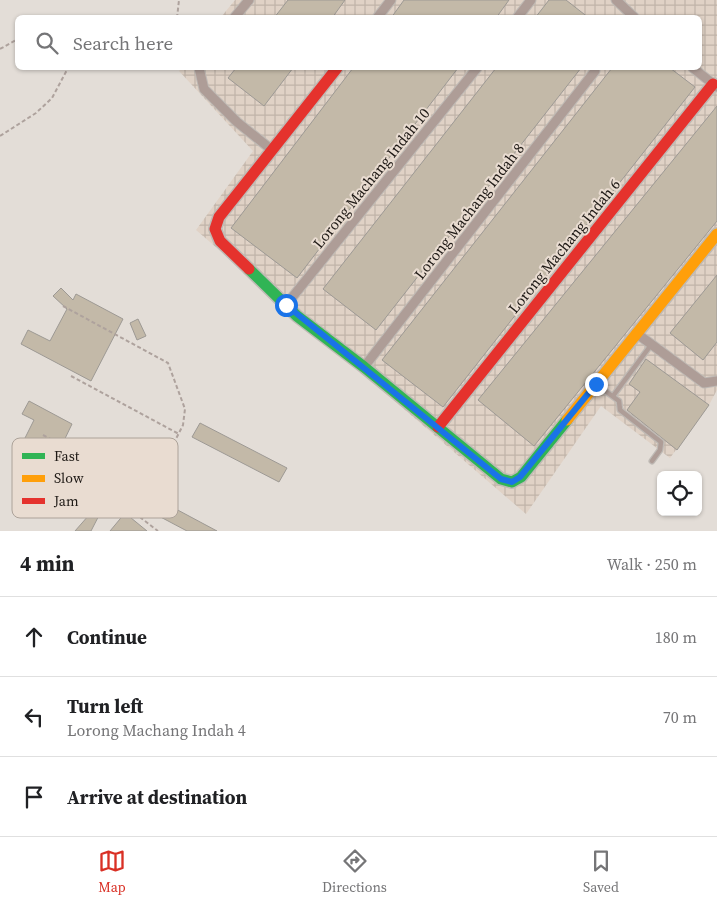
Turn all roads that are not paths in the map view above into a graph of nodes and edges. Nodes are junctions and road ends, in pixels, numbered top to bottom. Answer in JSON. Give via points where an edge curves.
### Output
{"nodes":[{"id":1,"x":248,"y":0,"type":"edge"},
{"id":2,"x":391,"y":0,"type":"edge"},
{"id":3,"x":531,"y":0,"type":"edge"},
{"id":4,"x":616,"y":0,"type":"edge"},
{"id":5,"x":236,"y":15,"type":"edge"},
{"id":6,"x":379,"y":15,"type":"edge"},
{"id":7,"x":519,"y":15,"type":"edge"},
{"id":8,"x":632,"y":15,"type":"edge"},
{"id":9,"x":199,"y":70,"type":"edge"},
{"id":10,"x":335,"y":70,"type":"edge"},
{"id":11,"x":475,"y":70,"type":"edge"},
{"id":12,"x":695,"y":70,"type":"edge"},
{"id":13,"x":595,"y":71,"type":"dead end"},
{"id":14,"x":715,"y":86,"type":"edge"},
{"id":15,"x":272,"y":150,"type":"junction"},
{"id":16,"x":717,"y":234,"type":"edge"},
{"id":17,"x":286,"y":305,"type":"junction"},
{"id":18,"x":636,"y":333,"type":"junction"},
{"id":19,"x":651,"y":344,"type":"junction"},
{"id":20,"x":364,"y":367,"type":"junction"},
{"id":21,"x":717,"y":382,"type":"edge"},
{"id":22,"x":596,"y":384,"type":"junction"},
{"id":23,"x":613,"y":396,"type":"junction"},
{"id":24,"x":438,"y":427,"type":"junction"},
{"id":25,"x":652,"y":462,"type":"dead end"}],
"edges":[{"from":1,"to":5,"type":"street"},
{"from":2,"to":6,"type":"street"},
{"from":3,"to":7,"type":"street"},
{"from":4,"to":8,"type":"street"},
{"from":9,"to":15,"type":"street","via":[[204,89],[237,122]]},
{"from":10,"to":15,"type":"street"},
{"from":11,"to":17,"type":"street","name":"Lorong Machang Indah 10"},
{"from":12,"to":14,"type":"street"},
{"from":13,"to":20,"type":"street","name":"Lorong Machang Indah 8"},
{"from":14,"to":24,"type":"street","name":"Lorong Machang Indah 6"},
{"from":15,"to":17,"type":"street","via":[[219,217],[215,230],[220,241]]},
{"from":16,"to":18,"type":"street"},
{"from":17,"to":20,"type":"street"},
{"from":18,"to":19,"type":"street"},
{"from":18,"to":22,"type":"street"},
{"from":19,"to":21,"type":"street","via":[[704,383]]},
{"from":19,"to":23,"type":"lane"},
{"from":20,"to":24,"type":"street"},
{"from":22,"to":23,"type":"lane"},
{"from":22,"to":24,"type":"street","via":[[520,477],[512,482],[501,479]]},
{"from":23,"to":25,"type":"lane","via":[[619,400],[620,410],[661,442]]}]}
